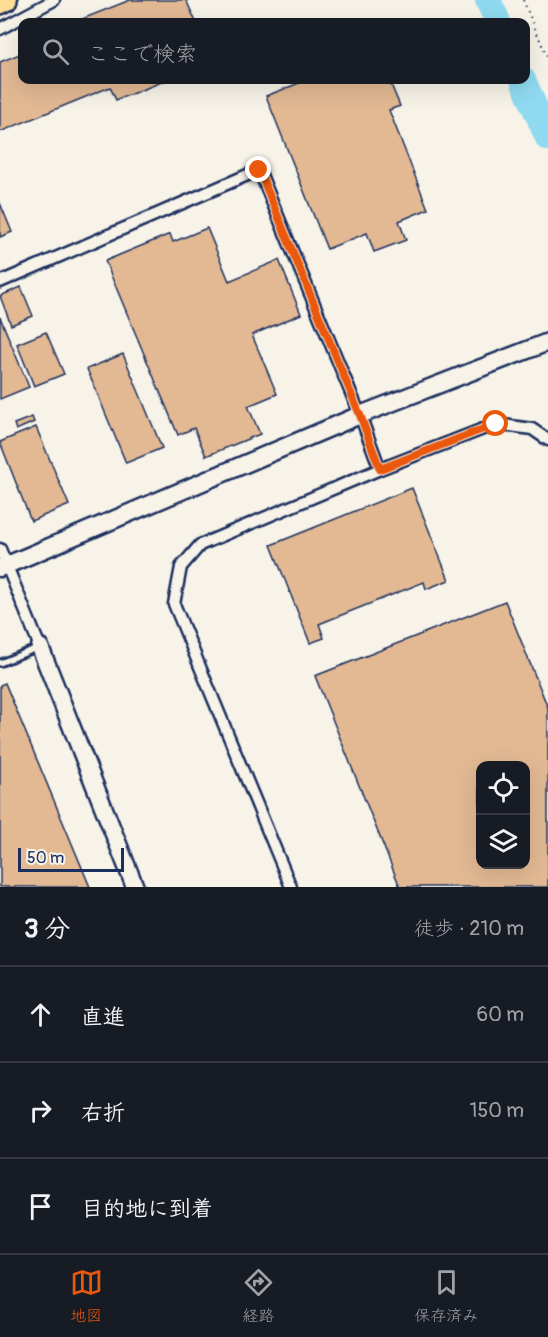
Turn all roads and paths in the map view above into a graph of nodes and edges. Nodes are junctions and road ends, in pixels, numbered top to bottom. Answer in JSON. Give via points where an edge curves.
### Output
{"nodes":[{"id":1,"x":6,"y":0,"type":"edge"},
{"id":2,"x":54,"y":0,"type":"edge"},
{"id":3,"x":524,"y":0,"type":"edge"},
{"id":4,"x":0,"y":3,"type":"edge"},
{"id":5,"x":20,"y":18,"type":"edge"},
{"id":6,"x":18,"y":19,"type":"edge"},
{"id":7,"x":0,"y":29,"type":"edge"},
{"id":8,"x":548,"y":59,"type":"edge"},
{"id":9,"x":0,"y":282,"type":"edge"},
{"id":10,"x":548,"y":342,"type":"edge"},
{"id":11,"x":360,"y":415,"type":"junction"},
{"id":12,"x":548,"y":440,"type":"edge"},
{"id":13,"x":380,"y":469,"type":"junction"},
{"id":14,"x":0,"y":549,"type":"edge"},
{"id":15,"x":3,"y":566,"type":"edge"},
{"id":16,"x":39,"y":647,"type":"junction"},
{"id":17,"x":0,"y":663,"type":"edge"},
{"id":18,"x":135,"y":887,"type":"edge"},
{"id":19,"x":291,"y":887,"type":"edge"}],
"edges":[{"from":1,"to":4,"type":"highway"},
{"from":2,"to":5,"type":"street"},
{"from":3,"to":8,"type":"path"},
{"from":6,"to":7,"type":"street"},
{"from":9,"to":11,"type":"street","via":[[259,170]]},
{"from":10,"to":11,"type":"street"},
{"from":11,"to":13,"type":"street"},
{"from":11,"to":15,"type":"street"},
{"from":12,"to":13,"type":"street","via":[[532,429],[496,424]]},
{"from":13,"to":19,"type":"street","via":[[200,545],[181,567],[174,604]]},
{"from":14,"to":15,"type":"street"},
{"from":15,"to":16,"type":"street"},
{"from":16,"to":17,"type":"lane"},
{"from":16,"to":18,"type":"street"}]}
